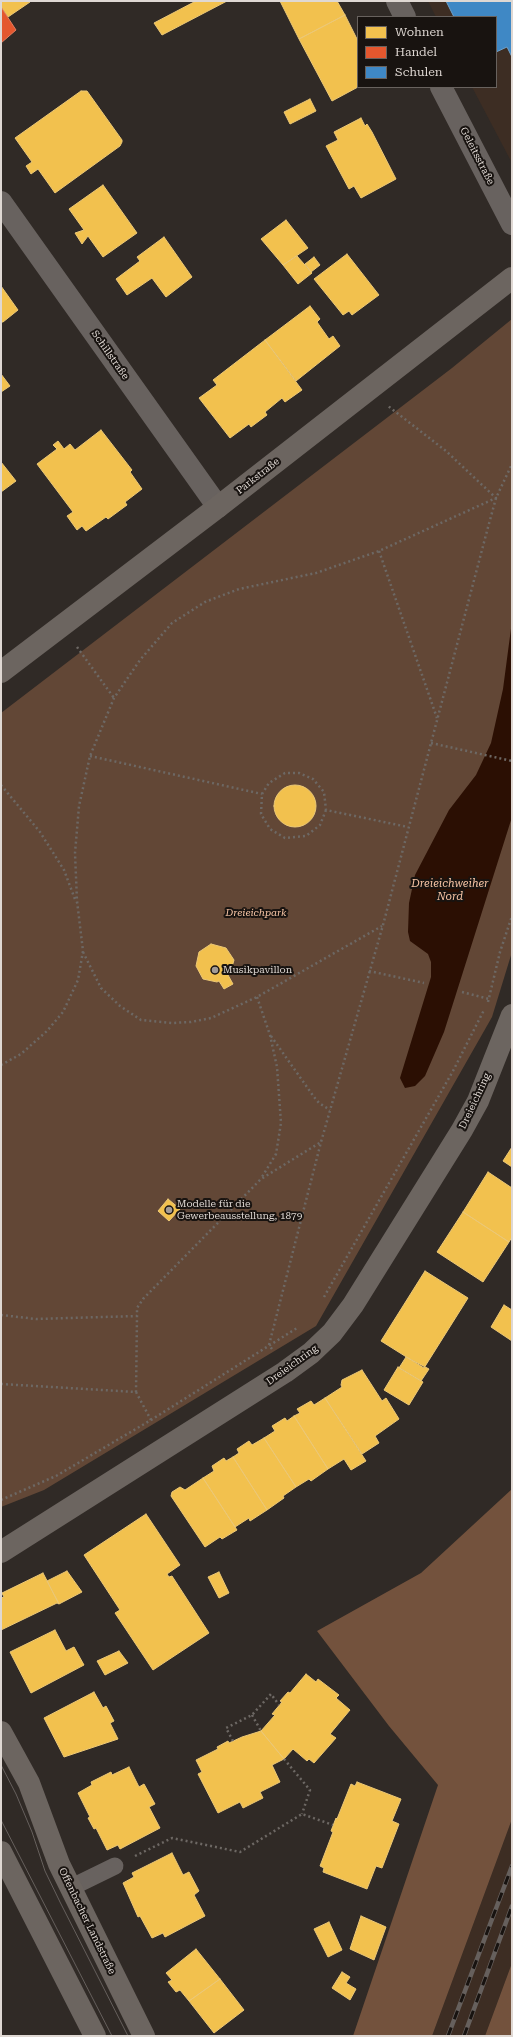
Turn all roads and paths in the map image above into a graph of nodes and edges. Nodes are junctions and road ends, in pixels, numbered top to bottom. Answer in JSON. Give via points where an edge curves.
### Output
{"nodes":[{"id":1,"x":397,"y":1,"type":"edge"},
{"id":2,"x":404,"y":16,"type":"edge"},
{"id":3,"x":442,"y":88,"type":"edge"},
{"id":4,"x":1,"y":202,"type":"edge"},
{"id":5,"x":512,"y":224,"type":"edge"},
{"id":6,"x":512,"y":278,"type":"edge"},
{"id":7,"x":374,"y":386,"type":"junction"},
{"id":8,"x":512,"y":464,"type":"edge"},
{"id":9,"x":496,"y":498,"type":"junction"},
{"id":10,"x":218,"y":507,"type":"junction"},
{"id":11,"x":379,"y":551,"type":"junction"},
{"id":12,"x":77,"y":647,"type":"dead end"},
{"id":13,"x":1,"y":672,"type":"edge"},
{"id":14,"x":114,"y":698,"type":"junction"},
{"id":15,"x":437,"y":718,"type":"junction"},
{"id":16,"x":431,"y":743,"type":"junction"},
{"id":17,"x":90,"y":756,"type":"junction"},
{"id":18,"x":512,"y":761,"type":"edge"},
{"id":19,"x":1,"y":785,"type":"edge"},
{"id":20,"x":262,"y":794,"type":"junction"},
{"id":21,"x":326,"y":810,"type":"junction"},
{"id":22,"x":408,"y":827,"type":"junction"},
{"id":23,"x":512,"y":916,"type":"edge"},
{"id":24,"x":383,"y":925,"type":"junction"},
{"id":25,"x":83,"y":951,"type":"junction"},
{"id":26,"x":369,"y":971,"type":"junction"},
{"id":27,"x":424,"y":983,"type":"dead end"},
{"id":28,"x":462,"y":992,"type":"dead end"},
{"id":29,"x":257,"y":998,"type":"junction"},
{"id":30,"x":489,"y":999,"type":"junction"},
{"id":31,"x":512,"y":1014,"type":"edge"},
{"id":32,"x":270,"y":1035,"type":"junction"},
{"id":33,"x":1,"y":1065,"type":"edge"},
{"id":34,"x":330,"y":1110,"type":"junction"},
{"id":35,"x":322,"y":1142,"type":"junction"},
{"id":36,"x":261,"y":1179,"type":"junction"},
{"id":37,"x":323,"y":1300,"type":"dead end"},
{"id":38,"x":1,"y":1315,"type":"edge"},
{"id":39,"x":136,"y":1316,"type":"junction"},
{"id":40,"x":300,"y":1326,"type":"dead end"},
{"id":41,"x":269,"y":1345,"type":"junction"},
{"id":42,"x":1,"y":1384,"type":"edge"},
{"id":43,"x":136,"y":1392,"type":"junction"},
{"id":44,"x":151,"y":1420,"type":"junction"},
{"id":45,"x":1,"y":1500,"type":"edge"},
{"id":46,"x":1,"y":1552,"type":"edge"},
{"id":47,"x":279,"y":1705,"type":"dead end"},
{"id":48,"x":252,"y":1715,"type":"junction"},
{"id":49,"x":261,"y":1731,"type":"dead end"},
{"id":50,"x":1,"y":1732,"type":"edge"},
{"id":51,"x":233,"y":1741,"type":"dead end"},
{"id":52,"x":284,"y":1759,"type":"dead end"},
{"id":53,"x":302,"y":1814,"type":"junction"},
{"id":54,"x":333,"y":1825,"type":"dead end"},
{"id":55,"x":1,"y":1852,"type":"edge"},
{"id":56,"x":115,"y":1866,"type":"joint"},
{"id":57,"x":70,"y":1888,"type":"junction"},
{"id":58,"x":95,"y":2036,"type":"edge"},
{"id":59,"x":144,"y":2036,"type":"edge"}],
"edges":[{"from":1,"to":2,"type":"street"},
{"from":3,"to":5,"type":"street","name":"Geleitsstraße"},
{"from":4,"to":10,"type":"street","name":"Schillstraße"},
{"from":6,"to":7,"type":"street","name":"Parkstraße"},
{"from":7,"to":9,"type":"path","via":[[388,406],[446,451]]},
{"from":7,"to":10,"type":"street","name":"Parkstraße"},
{"from":8,"to":9,"type":"path"},
{"from":9,"to":11,"type":"path"},
{"from":9,"to":15,"type":"path"},
{"from":10,"to":13,"type":"street","name":"Parkstraße"},
{"from":11,"to":14,"type":"path","via":[[316,573],[240,589],[205,602],[172,623],[140,660]]},
{"from":11,"to":15,"type":"path"},
{"from":12,"to":14,"type":"path"},
{"from":14,"to":17,"type":"path"},
{"from":15,"to":16,"type":"path"},
{"from":16,"to":18,"type":"path"},
{"from":16,"to":22,"type":"path"},
{"from":17,"to":20,"type":"path"},
{"from":17,"to":25,"type":"path","via":[[79,806],[75,853]]},
{"from":19,"to":25,"type":"path","via":[[40,832],[64,870],[77,904]]},
{"from":20,"to":21,"type":"path","via":[[269,783],[285,773],[300,773],[313,779],[324,792]]},
{"from":20,"to":21,"type":"path","via":[[262,814],[270,829],[286,838],[306,836],[320,825]]},
{"from":21,"to":22,"type":"path"},
{"from":22,"to":24,"type":"path"},
{"from":23,"to":30,"type":"path"},
{"from":24,"to":26,"type":"path"},
{"from":24,"to":29,"type":"path"},
{"from":25,"to":29,"type":"path","via":[[100,988],[141,1020],[190,1022],[211,1018]]},
{"from":25,"to":33,"type":"path","via":[[78,980],[63,1012],[47,1031],[21,1054]]},
{"from":26,"to":27,"type":"path"},
{"from":26,"to":34,"type":"path"},
{"from":28,"to":30,"type":"path"},
{"from":29,"to":32,"type":"path"},
{"from":30,"to":37,"type":"path","via":[[453,1071]]},
{"from":31,"to":46,"type":"street","name":"Dreieichring","via":[[478,1100],[466,1123],[353,1306],[332,1333],[285,1372]]},
{"from":32,"to":34,"type":"path","via":[[309,1091]]},
{"from":32,"to":36,"type":"path","via":[[277,1067],[281,1133],[272,1164]]},
{"from":34,"to":35,"type":"path"},
{"from":35,"to":36,"type":"path"},
{"from":35,"to":41,"type":"path"},
{"from":36,"to":39,"type":"path","via":[[143,1299],[137,1308]]},
{"from":38,"to":39,"type":"path","via":[[36,1319]]},
{"from":39,"to":43,"type":"path"},
{"from":40,"to":41,"type":"path"},
{"from":41,"to":44,"type":"path"},
{"from":42,"to":43,"type":"path"},
{"from":43,"to":44,"type":"path"},
{"from":44,"to":45,"type":"path","via":[[56,1476]]},
{"from":47,"to":48,"type":"path","via":[[271,1694]]},
{"from":48,"to":49,"type":"path"},
{"from":48,"to":51,"type":"path","via":[[226,1728]]},
{"from":50,"to":57,"type":"street","name":"Offenbacher Landstraße","via":[[29,1783]]},
{"from":52,"to":53,"type":"path","via":[[310,1790]]},
{"from":53,"to":54,"type":"path"},
{"from":53,"to":56,"type":"path","via":[[240,1852],[172,1838]]},
{"from":55,"to":58,"type":"street"},
{"from":56,"to":57,"type":"lane"},
{"from":57,"to":59,"type":"street","name":"Offenbacher Landstraße"}]}
